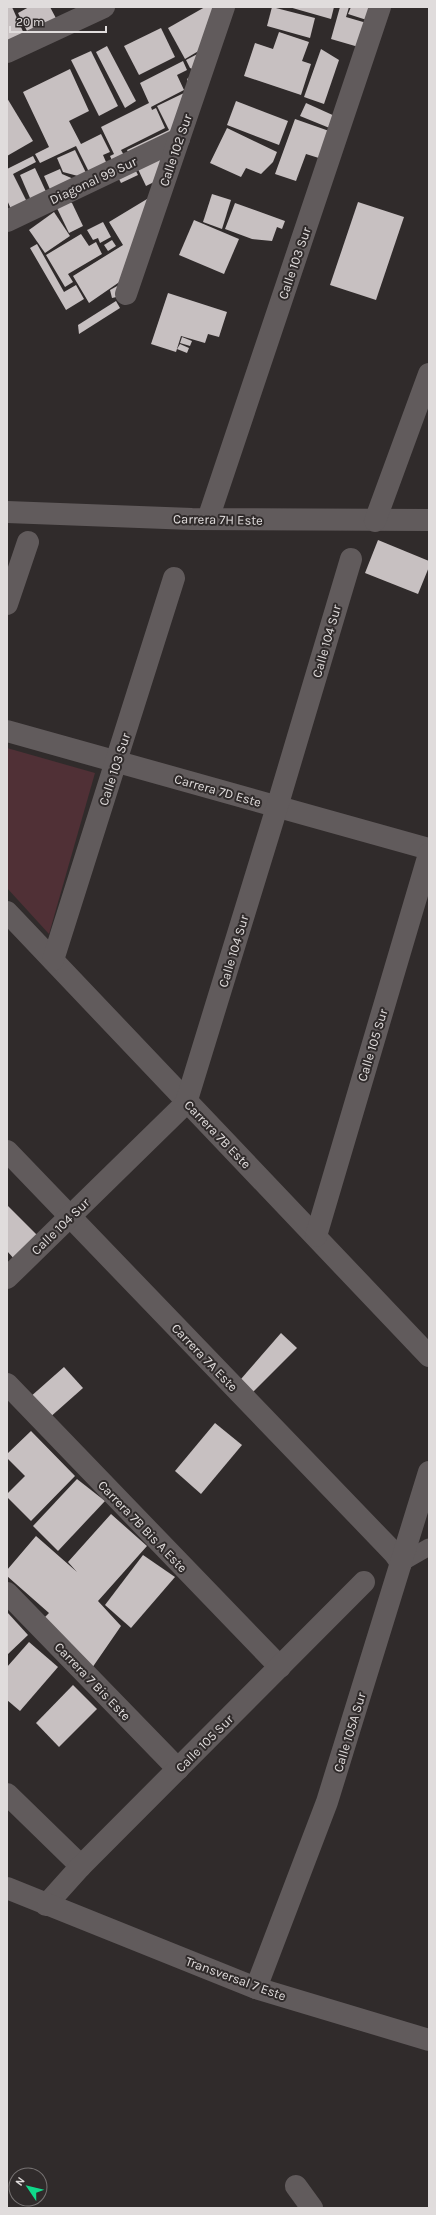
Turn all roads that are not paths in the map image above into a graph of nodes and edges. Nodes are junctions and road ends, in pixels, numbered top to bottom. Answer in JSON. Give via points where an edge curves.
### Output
{"nodes":[{"id":1,"x":104,"y":7,"type":"edge"},
{"id":2,"x":224,"y":7,"type":"edge"},
{"id":3,"x":380,"y":7,"type":"edge"},
{"id":4,"x":7,"y":52,"type":"edge"},
{"id":5,"x":179,"y":140,"type":"junction"},
{"id":6,"x":7,"y":220,"type":"edge"},
{"id":7,"x":126,"y":294,"type":"dead end"},
{"id":8,"x":429,"y":374,"type":"edge"},
{"id":9,"x":7,"y":512,"type":"edge"},
{"id":10,"x":208,"y":519,"type":"junction"},
{"id":11,"x":429,"y":520,"type":"edge"},
{"id":12,"x":375,"y":521,"type":"junction"},
{"id":13,"x":28,"y":542,"type":"dead end"},
{"id":14,"x":351,"y":559,"type":"dead end"},
{"id":15,"x":174,"y":578,"type":"dead end"},
{"id":16,"x":7,"y":604,"type":"edge"},
{"id":17,"x":7,"y":731,"type":"edge"},
{"id":18,"x":117,"y":762,"type":"junction"},
{"id":19,"x":278,"y":807,"type":"junction"},
{"id":20,"x":429,"y":849,"type":"edge"},
{"id":21,"x":429,"y":854,"type":"edge"},
{"id":22,"x":7,"y":912,"type":"edge"},
{"id":23,"x":53,"y":960,"type":"junction"},
{"id":24,"x":186,"y":1103,"type":"junction"},
{"id":25,"x":7,"y":1151,"type":"edge"},
{"id":26,"x":69,"y":1217,"type":"junction"},
{"id":27,"x":316,"y":1236,"type":"junction"},
{"id":28,"x":7,"y":1278,"type":"edge"},
{"id":29,"x":429,"y":1356,"type":"edge"},
{"id":30,"x":7,"y":1384,"type":"edge"},
{"id":31,"x":429,"y":1472,"type":"edge"},
{"id":32,"x":429,"y":1547,"type":"edge"},
{"id":33,"x":401,"y":1563,"type":"junction"},
{"id":34,"x":364,"y":1582,"type":"dead end"},
{"id":35,"x":7,"y":1593,"type":"edge"},
{"id":36,"x":280,"y":1667,"type":"junction"},
{"id":37,"x":178,"y":1769,"type":"junction"},
{"id":38,"x":7,"y":1794,"type":"edge"},
{"id":39,"x":81,"y":1866,"type":"junction"},
{"id":40,"x":7,"y":1888,"type":"edge"},
{"id":41,"x":46,"y":1905,"type":"junction"},
{"id":42,"x":256,"y":1988,"type":"junction"},
{"id":43,"x":429,"y":2040,"type":"edge"},
{"id":44,"x":296,"y":2186,"type":"dead end"},
{"id":45,"x":312,"y":2208,"type":"edge"}],
"edges":[{"from":1,"to":4,"type":"street"},
{"from":2,"to":5,"type":"street","name":"Calle 102 Sur"},
{"from":3,"to":10,"type":"street","name":"Calle 103 Sur"},
{"from":5,"to":6,"type":"street","name":"Diagonal 99 Sur"},
{"from":5,"to":7,"type":"street","name":"Calle 102 Sur"},
{"from":8,"to":12,"type":"street"},
{"from":9,"to":10,"type":"street","name":"Carrera 7H Este"},
{"from":10,"to":12,"type":"street","name":"Carrera 7H Este"},
{"from":11,"to":12,"type":"street","name":"Carrera 7H Este"},
{"from":13,"to":16,"type":"street"},
{"from":14,"to":19,"type":"street","name":"Calle 104 Sur"},
{"from":15,"to":18,"type":"street","name":"Calle 103 Sur"},
{"from":17,"to":18,"type":"street","name":"Carrera 7D Este"},
{"from":18,"to":19,"type":"street","name":"Carrera 7D Este"},
{"from":18,"to":23,"type":"street","name":"Calle 103 Sur"},
{"from":19,"to":20,"type":"street","name":"Carrera 7D Este"},
{"from":19,"to":24,"type":"street","name":"Calle 104 Sur"},
{"from":21,"to":27,"type":"street","name":"Calle 105 Sur"},
{"from":22,"to":23,"type":"street","name":"Carrera 7B Este"},
{"from":23,"to":24,"type":"street","name":"Carrera 7B Este","via":[[178,1091]]},
{"from":24,"to":26,"type":"street","name":"Calle 104 Sur"},
{"from":24,"to":27,"type":"street","name":"Carrera 7B Este"},
{"from":25,"to":26,"type":"street","name":"Carrera 7A Este"},
{"from":26,"to":28,"type":"street","name":"Calle 104 Sur"},
{"from":26,"to":33,"type":"street","name":"Carrera 7A Este"},
{"from":27,"to":29,"type":"street","name":"Carrera 7B Este"},
{"from":30,"to":36,"type":"street","name":"Carrera 7B Bis A Este"},
{"from":31,"to":33,"type":"street","name":"Calle 105A Sur"},
{"from":32,"to":33,"type":"lane"},
{"from":33,"to":42,"type":"street","name":"Calle 105A Sur","via":[[327,1802]]},
{"from":34,"to":36,"type":"street","name":"Calle 105 Sur"},
{"from":35,"to":37,"type":"street","name":"Carrera 7 Bis Este"},
{"from":36,"to":37,"type":"street","name":"Calle 105 Sur"},
{"from":37,"to":39,"type":"street","name":"Calle 105 Sur"},
{"from":38,"to":39,"type":"street"},
{"from":39,"to":41,"type":"street","name":"Calle 105 Sur"},
{"from":40,"to":41,"type":"street","name":"Transversal 7 Este"},
{"from":41,"to":42,"type":"street","name":"Transversal 7 Este"},
{"from":42,"to":43,"type":"street","name":"Transversal 7 Este"},
{"from":44,"to":45,"type":"street"}]}
